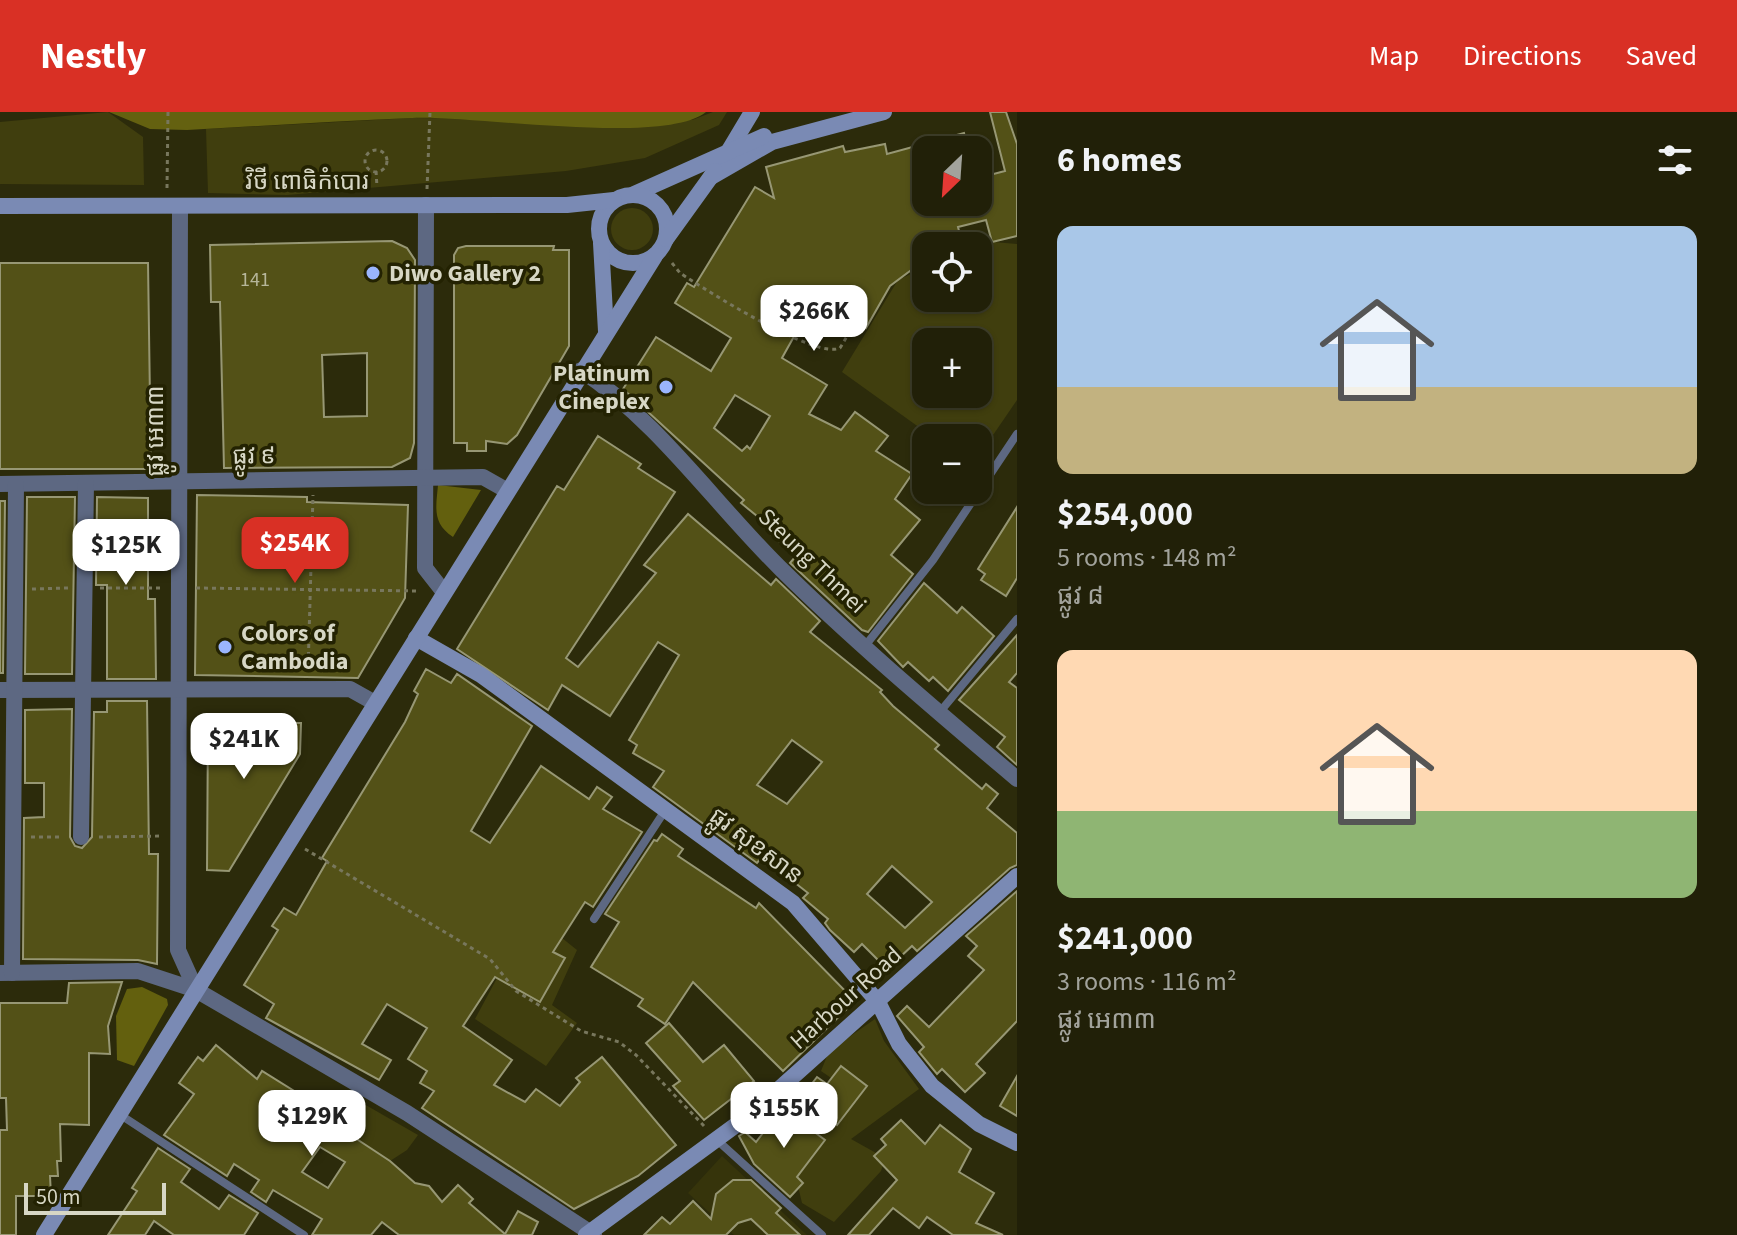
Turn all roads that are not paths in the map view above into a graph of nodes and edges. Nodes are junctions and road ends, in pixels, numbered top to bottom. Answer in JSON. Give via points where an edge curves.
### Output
{"nodes":[{"id":1,"x":753,"y":112,"type":"edge"},
{"id":2,"x":884,"y":112,"type":"edge"},
{"id":3,"x":797,"y":133,"type":"junction"},
{"id":4,"x":770,"y":134,"type":"junction"},
{"id":5,"x":729,"y":150,"type":"junction"},
{"id":6,"x":711,"y":177,"type":"junction"},
{"id":7,"x":634,"y":194,"type":"junction"},
{"id":8,"x":614,"y":200,"type":"junction"},
{"id":9,"x":426,"y":205,"type":"junction"},
{"id":10,"x":567,"y":205,"type":"junction"},
{"id":11,"x":0,"y":206,"type":"edge"},
{"id":12,"x":174,"y":206,"type":"junction"},
{"id":13,"x":600,"y":238,"type":"junction"},
{"id":14,"x":660,"y":248,"type":"junction"},
{"id":15,"x":606,"y":331,"type":"junction"},
{"id":16,"x":581,"y":370,"type":"junction"},
{"id":17,"x":1017,"y":434,"type":"edge"},
{"id":18,"x":425,"y":478,"type":"junction"},
{"id":19,"x":179,"y":481,"type":"junction"},
{"id":20,"x":86,"y":483,"type":"junction"},
{"id":21,"x":8,"y":484,"type":"edge"},
{"id":22,"x":506,"y":490,"type":"junction"},
{"id":23,"x":443,"y":591,"type":"junction"},
{"id":24,"x":1017,"y":619,"type":"edge"},
{"id":25,"x":416,"y":638,"type":"junction"},
{"id":26,"x":865,"y":646,"type":"junction"},
{"id":27,"x":7,"y":690,"type":"edge"},
{"id":28,"x":81,"y":690,"type":"junction"},
{"id":29,"x":177,"y":690,"type":"junction"},
{"id":30,"x":375,"y":703,"type":"junction"},
{"id":31,"x":939,"y":713,"type":"junction"},
{"id":32,"x":1017,"y":779,"type":"edge"},
{"id":33,"x":667,"y":809,"type":"junction"},
{"id":34,"x":81,"y":837,"type":"dead end"},
{"id":35,"x":1017,"y":876,"type":"edge"},
{"id":36,"x":594,"y":919,"type":"dead end"},
{"id":37,"x":6,"y":973,"type":"edge"},
{"id":38,"x":196,"y":990,"type":"junction"},
{"id":39,"x":878,"y":1002,"type":"junction"},
{"id":40,"x":119,"y":1114,"type":"junction"},
{"id":41,"x":718,"y":1141,"type":"junction"},
{"id":42,"x":1017,"y":1143,"type":"edge"},
{"id":43,"x":590,"y":1234,"type":"edge"},
{"id":44,"x":44,"y":1235,"type":"edge"},
{"id":45,"x":304,"y":1235,"type":"edge"},
{"id":46,"x":822,"y":1235,"type":"edge"}],
"edges":[{"from":1,"to":4,"type":"main road","via":[[755,125]]},
{"from":1,"to":5,"type":"main road"},
{"from":2,"to":3,"type":"main road"},
{"from":3,"to":4,"type":"main road"},
{"from":3,"to":6,"type":"main road","via":[[756,149]]},
{"from":4,"to":5,"type":"main road"},
{"from":5,"to":6,"type":"main road"},
{"from":5,"to":7,"type":"main road"},
{"from":6,"to":14,"type":"main road"},
{"from":7,"to":8,"type":"main road"},
{"from":7,"to":14,"type":"main road","via":[[662,209],[668,229]]},
{"from":8,"to":10,"type":"main road","name":"វិថី ពោធិកំបោរ"},
{"from":8,"to":13,"type":"main road","via":[[601,215]]},
{"from":9,"to":10,"type":"main road","name":"វិថី ពោធិកំបោរ"},
{"from":9,"to":12,"type":"main road","name":"វិថី ពោធិកំបោរ"},
{"from":9,"to":18,"type":"street"},
{"from":10,"to":13,"type":"main road"},
{"from":11,"to":12,"type":"main road","name":"វិថី ពោធិកំបោរ"},
{"from":12,"to":19,"type":"street","name":"ផ្លូវ អេ៣៣"},
{"from":13,"to":14,"type":"main road","via":[[618,260],[629,263]]},
{"from":13,"to":15,"type":"main road"},
{"from":14,"to":15,"type":"main road"},
{"from":15,"to":16,"type":"main road"},
{"from":16,"to":22,"type":"main road"},
{"from":16,"to":26,"type":"street","name":"Steung Thmei","via":[[659,438],[779,568]]},
{"from":17,"to":26,"type":"lane","via":[[933,560]]},
{"from":18,"to":19,"type":"street","name":"ផ្លូវ ៩"},
{"from":18,"to":22,"type":"street","name":"ផ្លូវ ៩","via":[[483,477]]},
{"from":18,"to":23,"type":"street","via":[[425,568]]},
{"from":19,"to":20,"type":"street","name":"ផ្លូវ ៩"},
{"from":19,"to":29,"type":"street","name":"ផ្លូវ អេ៣៣"},
{"from":20,"to":21,"type":"street","name":"ផ្លូវ ៩"},
{"from":20,"to":28,"type":"street"},
{"from":21,"to":27,"type":"street"},
{"from":22,"to":23,"type":"main road"},
{"from":23,"to":25,"type":"main road"},
{"from":24,"to":31,"type":"lane"},
{"from":25,"to":30,"type":"main road"},
{"from":25,"to":33,"type":"main road","name":"ផ្លូវ សុខសាន","via":[[481,675]]},
{"from":26,"to":31,"type":"street","name":"Steung Thmei"},
{"from":27,"to":28,"type":"street"},
{"from":27,"to":37,"type":"street"},
{"from":28,"to":29,"type":"street"},
{"from":28,"to":34,"type":"street"},
{"from":29,"to":30,"type":"street","via":[[350,689]]},
{"from":29,"to":38,"type":"street","name":"ផ្លូវ អេ៣៣","via":[[178,950]]},
{"from":30,"to":38,"type":"main road"},
{"from":31,"to":32,"type":"street","name":"Steung Thmei"},
{"from":33,"to":36,"type":"lane"},
{"from":33,"to":39,"type":"main road","name":"ផ្លូវ សុខសាន","via":[[793,903]]},
{"from":35,"to":39,"type":"main road","name":"Harbour Road"},
{"from":37,"to":38,"type":"street","via":[[138,971]]},
{"from":38,"to":40,"type":"main road"},
{"from":38,"to":43,"type":"street","via":[[407,1113]]},
{"from":39,"to":41,"type":"main road","name":"Harbour Road"},
{"from":39,"to":42,"type":"main road","name":"ផ្លូវ សុខសាន","via":[[899,1044],[932,1086],[979,1124]]},
{"from":40,"to":44,"type":"main road"},
{"from":40,"to":45,"type":"lane"},
{"from":41,"to":43,"type":"main road","name":"Harbour Road"},
{"from":41,"to":46,"type":"lane"}]}
